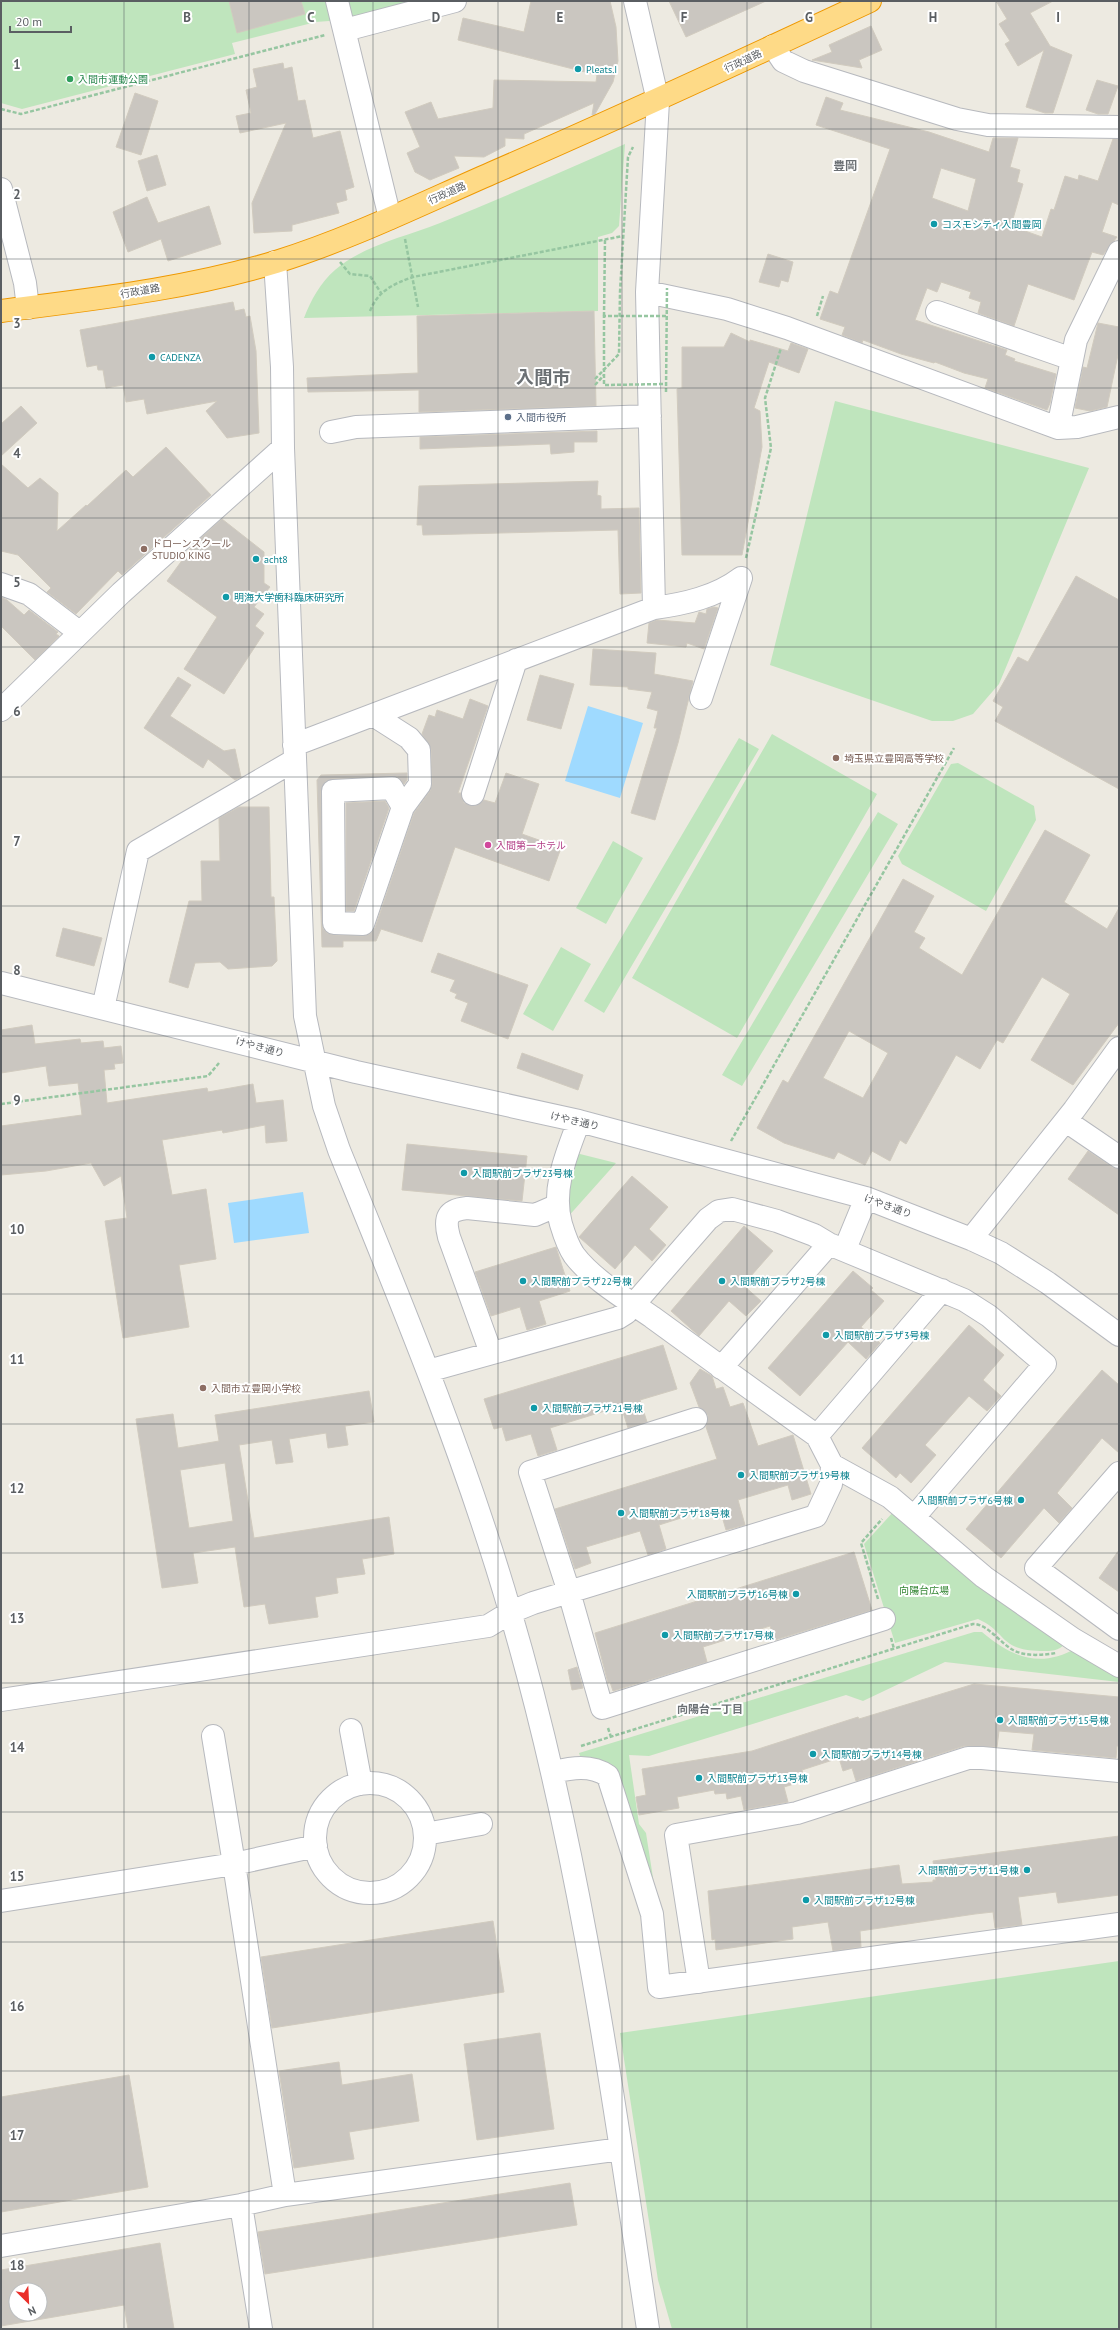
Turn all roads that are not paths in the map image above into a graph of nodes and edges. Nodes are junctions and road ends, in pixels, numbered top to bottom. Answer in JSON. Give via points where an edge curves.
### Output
{"nodes":[{"id":1,"x":337,"y":1,"type":"edge"},
{"id":2,"x":455,"y":1,"type":"edge"},
{"id":3,"x":635,"y":1,"type":"edge"},
{"id":4,"x":870,"y":1,"type":"edge"},
{"id":5,"x":345,"y":30,"type":"junction"},
{"id":6,"x":774,"y":46,"type":"junction"},
{"id":7,"x":658,"y":101,"type":"junction"},
{"id":8,"x":1119,"y":127,"type":"edge"},
{"id":9,"x":1,"y":189,"type":"edge"},
{"id":10,"x":390,"y":218,"type":"junction"},
{"id":11,"x":1119,"y":252,"type":"edge"},
{"id":12,"x":275,"y":262,"type":"junction"},
{"id":13,"x":657,"y":290,"type":"junction"},
{"id":14,"x":28,"y":308,"type":"junction"},
{"id":15,"x":1,"y":311,"type":"edge"},
{"id":16,"x":937,"y":312,"type":"dead end"},
{"id":17,"x":1072,"y":359,"type":"junction"},
{"id":18,"x":650,"y":416,"type":"junction"},
{"id":19,"x":1119,"y":417,"type":"edge"},
{"id":20,"x":1058,"y":428,"type":"junction"},
{"id":21,"x":331,"y":432,"type":"dead end"},
{"id":22,"x":283,"y":448,"type":"junction"},
{"id":23,"x":1,"y":584,"type":"edge"},
{"id":24,"x":654,"y":608,"type":"junction"},
{"id":25,"x":79,"y":632,"type":"junction"},
{"id":26,"x":516,"y":660,"type":"junction"},
{"id":27,"x":701,"y":698,"type":"dead end"},
{"id":28,"x":1,"y":710,"type":"edge"},
{"id":29,"x":373,"y":715,"type":"junction"},
{"id":30,"x":294,"y":753,"type":"junction"},
{"id":31,"x":472,"y":794,"type":"dead end"},
{"id":32,"x":403,"y":807,"type":"junction"},
{"id":33,"x":1,"y":983,"type":"edge"},
{"id":34,"x":103,"y":1008,"type":"junction"},
{"id":35,"x":1119,"y":1048,"type":"edge"},
{"id":36,"x":313,"y":1061,"type":"junction"},
{"id":37,"x":1066,"y":1120,"type":"junction"},
{"id":38,"x":579,"y":1121,"type":"junction"},
{"id":39,"x":1119,"y":1157,"type":"edge"},
{"id":40,"x":866,"y":1198,"type":"junction"},
{"id":41,"x":558,"y":1205,"type":"junction"},
{"id":42,"x":971,"y":1239,"type":"junction"},
{"id":43,"x":837,"y":1247,"type":"junction"},
{"id":44,"x":942,"y":1290,"type":"junction"},
{"id":45,"x":630,"y":1309,"type":"junction"},
{"id":46,"x":1119,"y":1335,"type":"edge"},
{"id":47,"x":491,"y":1353,"type":"junction"},
{"id":48,"x":722,"y":1368,"type":"junction"},
{"id":49,"x":428,"y":1371,"type":"junction"},
{"id":50,"x":696,"y":1419,"type":"dead end"},
{"id":51,"x":817,"y":1436,"type":"junction"},
{"id":52,"x":832,"y":1465,"type":"junction"},
{"id":53,"x":1119,"y":1473,"type":"edge"},
{"id":54,"x":914,"y":1517,"type":"junction"},
{"id":55,"x":569,"y":1592,"type":"junction"},
{"id":56,"x":511,"y":1612,"type":"junction"},
{"id":57,"x":884,"y":1618,"type":"road end"},
{"id":58,"x":1119,"y":1629,"type":"edge"},
{"id":59,"x":1119,"y":1666,"type":"edge"},
{"id":60,"x":1,"y":1700,"type":"edge"},
{"id":61,"x":351,"y":1730,"type":"dead end"},
{"id":62,"x":212,"y":1736,"type":"dead end"},
{"id":63,"x":1119,"y":1771,"type":"edge"},
{"id":64,"x":552,"y":1772,"type":"junction"},
{"id":65,"x":361,"y":1784,"type":"junction"},
{"id":66,"x":481,"y":1824,"type":"dead end"},
{"id":67,"x":425,"y":1834,"type":"junction"},
{"id":68,"x":316,"y":1846,"type":"junction"},
{"id":69,"x":234,"y":1864,"type":"junction"},
{"id":70,"x":1,"y":1901,"type":"edge"},
{"id":71,"x":1119,"y":1924,"type":"edge"},
{"id":72,"x":699,"y":1982,"type":"junction"},
{"id":73,"x":621,"y":2149,"type":"junction"},
{"id":74,"x":285,"y":2195,"type":"junction"},
{"id":75,"x":241,"y":2205,"type":"junction"},
{"id":76,"x":1,"y":2246,"type":"edge"},
{"id":77,"x":261,"y":2329,"type":"edge"},
{"id":78,"x":648,"y":2329,"type":"edge"}],
"edges":[{"from":1,"to":5,"type":"street"},
{"from":2,"to":5,"type":"street"},
{"from":3,"to":7,"type":"street"},
{"from":4,"to":6,"type":"highway","name":"行政道路"},
{"from":5,"to":10,"type":"street"},
{"from":6,"to":7,"type":"highway","name":"行政道路"},
{"from":6,"to":8,"type":"street","via":[[783,61],[804,71],[957,119],[988,125]]},
{"from":7,"to":10,"type":"highway","name":"行政道路"},
{"from":7,"to":13,"type":"street"},
{"from":9,"to":14,"type":"street","via":[[25,283]]},
{"from":10,"to":12,"type":"highway","name":"行政道路"},
{"from":11,"to":17,"type":"street","via":[[1076,340]]},
{"from":12,"to":14,"type":"highway","name":"行政道路","via":[[167,286]]},
{"from":12,"to":22,"type":"street","via":[[282,367]]},
{"from":13,"to":18,"type":"street"},
{"from":13,"to":20,"type":"street","via":[[726,308],[787,328]]},
{"from":14,"to":15,"type":"highway","name":"行政道路"},
{"from":16,"to":17,"type":"street"},
{"from":17,"to":20,"type":"street"},
{"from":18,"to":21,"type":"street","via":[[356,427]]},
{"from":18,"to":24,"type":"street"},
{"from":19,"to":20,"type":"street","via":[[1077,427]]},
{"from":22,"to":25,"type":"street"},
{"from":22,"to":30,"type":"street"},
{"from":23,"to":25,"type":"street","via":[[29,594]]},
{"from":24,"to":26,"type":"street"},
{"from":24,"to":27,"type":"street","via":[[703,597],[730,586],[741,578]]},
{"from":25,"to":28,"type":"street"},
{"from":26,"to":29,"type":"street"},
{"from":26,"to":31,"type":"street"},
{"from":29,"to":30,"type":"street"},
{"from":29,"to":32,"type":"street","via":[[409,738],[419,750],[420,784]]},
{"from":30,"to":34,"type":"street","via":[[138,851]]},
{"from":30,"to":36,"type":"street","via":[[302,986]]},
{"from":32,"to":32,"type":"street","via":[[363,924],[334,923],[333,791],[392,788]]},
{"from":33,"to":34,"type":"street","name":"けやき通り"},
{"from":34,"to":36,"type":"street","name":"けやき通り"},
{"from":35,"to":37,"type":"street"},
{"from":36,"to":38,"type":"street","name":"けやき通り"},
{"from":36,"to":49,"type":"street","via":[[324,1106],[339,1150]]},
{"from":37,"to":39,"type":"street"},
{"from":37,"to":42,"type":"street"},
{"from":38,"to":40,"type":"street","name":"けやき通り"},
{"from":38,"to":41,"type":"street","via":[[562,1166]]},
{"from":40,"to":42,"type":"street","name":"けやき通り"},
{"from":40,"to":43,"type":"street"},
{"from":41,"to":45,"type":"street","via":[[560,1222],[574,1254]]},
{"from":41,"to":47,"type":"street","via":[[535,1215],[457,1209],[451,1212],[448,1218],[446,1226],[449,1237]]},
{"from":42,"to":46,"type":"street","name":"けやき通り","via":[[1025,1268]]},
{"from":43,"to":44,"type":"street"},
{"from":43,"to":45,"type":"street","via":[[777,1221],[732,1209],[719,1211],[708,1220]]},
{"from":43,"to":48,"type":"street"},
{"from":44,"to":51,"type":"street"},
{"from":44,"to":54,"type":"street","via":[[990,1316],[1045,1364]]},
{"from":45,"to":47,"type":"street","via":[[618,1318]]},
{"from":45,"to":48,"type":"street"},
{"from":47,"to":49,"type":"street"},
{"from":48,"to":51,"type":"street"},
{"from":49,"to":56,"type":"street","via":[[476,1498]]},
{"from":50,"to":55,"type":"street","via":[[530,1472]]},
{"from":51,"to":52,"type":"street"},
{"from":52,"to":54,"type":"street","via":[[878,1489]]},
{"from":52,"to":55,"type":"street","via":[[831,1484],[816,1516]]},
{"from":53,"to":58,"type":"street","via":[[1036,1568]]},
{"from":54,"to":59,"type":"street","via":[[984,1577],[1073,1639]]},
{"from":55,"to":56,"type":"street"},
{"from":55,"to":57,"type":"street","via":[[602,1708]]},
{"from":56,"to":60,"type":"street","via":[[488,1626]]},
{"from":56,"to":64,"type":"street"},
{"from":61,"to":65,"type":"street"},
{"from":62,"to":69,"type":"street"},
{"from":63,"to":72,"type":"street","via":[[968,1758],[797,1813],[676,1835]]},
{"from":64,"to":72,"type":"street","via":[[576,1767],[600,1770],[608,1776],[652,1914],[659,1987]]},
{"from":64,"to":73,"type":"street","via":[[577,1892]]},
{"from":65,"to":67,"type":"street","via":[[380,1784],[411,1801],[421,1816]]},
{"from":65,"to":68,"type":"street","via":[[345,1789],[332,1799],[322,1813],[316,1829]]},
{"from":66,"to":67,"type":"street"},
{"from":67,"to":68,"type":"street","via":[[423,1852],[415,1869],[402,1883],[385,1891],[367,1893],[348,1888],[333,1878],[321,1864]]},
{"from":68,"to":69,"type":"street"},
{"from":69,"to":70,"type":"street"},
{"from":69,"to":74,"type":"street"},
{"from":71,"to":72,"type":"street"},
{"from":73,"to":74,"type":"street"},
{"from":73,"to":78,"type":"street"},
{"from":74,"to":75,"type":"street"},
{"from":75,"to":76,"type":"street"},
{"from":75,"to":77,"type":"street"}]}
